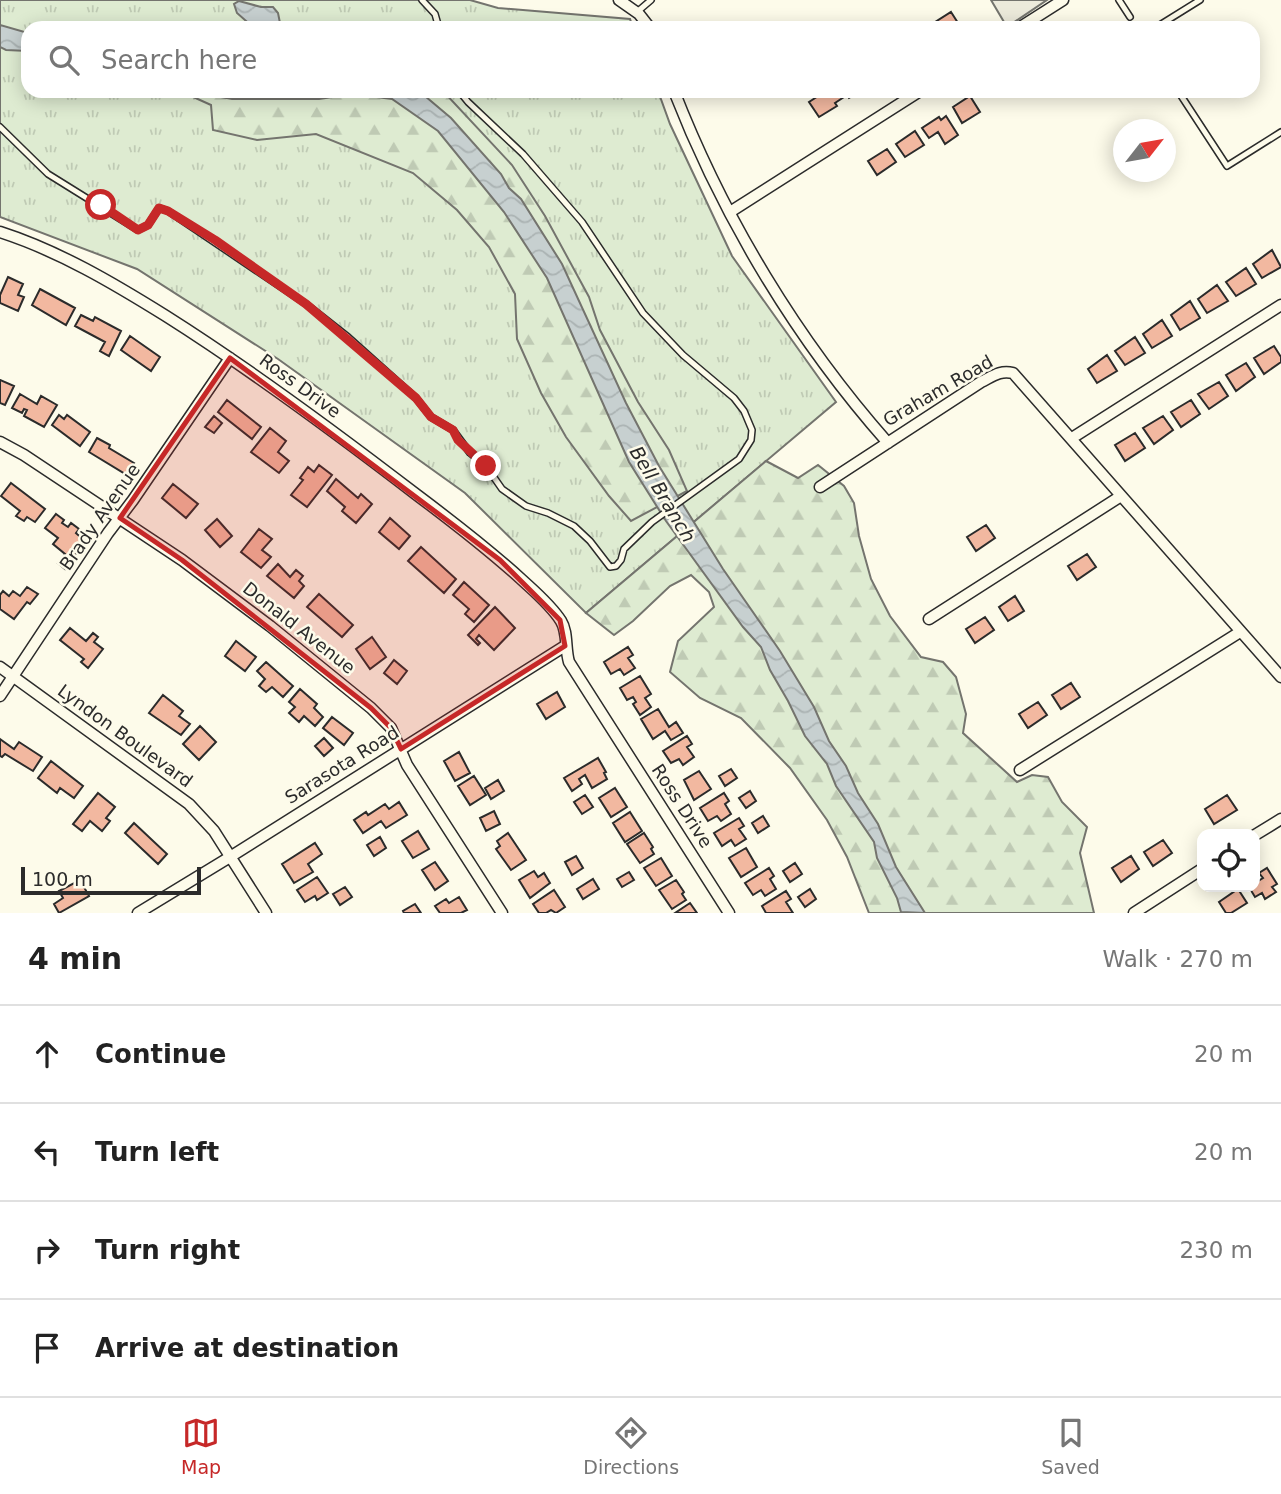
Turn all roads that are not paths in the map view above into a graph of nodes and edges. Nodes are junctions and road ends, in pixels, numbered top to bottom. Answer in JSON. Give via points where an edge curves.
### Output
{"nodes":[{"id":1,"x":422,"y":0,"type":"edge"},
{"id":2,"x":619,"y":0,"type":"edge"},
{"id":3,"x":651,"y":0,"type":"edge"},
{"id":4,"x":1063,"y":0,"type":"edge"},
{"id":5,"x":1119,"y":0,"type":"edge"},
{"id":6,"x":1200,"y":0,"type":"edge"},
{"id":7,"x":637,"y":12,"type":"junction"},
{"id":8,"x":1130,"y":17,"type":"dead end"},
{"id":9,"x":437,"y":21,"type":"edge"},
{"id":10,"x":644,"y":21,"type":"edge"},
{"id":11,"x":1030,"y":21,"type":"edge"},
{"id":12,"x":1167,"y":21,"type":"edge"},
{"id":13,"x":465,"y":98,"type":"edge"},
{"id":14,"x":677,"y":98,"type":"edge"},
{"id":15,"x":909,"y":98,"type":"edge"},
{"id":16,"x":1183,"y":98,"type":"edge"},
{"id":17,"x":0,"y":127,"type":"edge"},
{"id":18,"x":1281,"y":132,"type":"edge"},
{"id":19,"x":730,"y":212,"type":"junction"},
{"id":20,"x":0,"y":232,"type":"edge"},
{"id":21,"x":1281,"y":305,"type":"edge"},
{"id":22,"x":230,"y":358,"type":"junction"},
{"id":23,"x":1072,"y":438,"type":"junction"},
{"id":24,"x":0,"y":442,"type":"edge"},
{"id":25,"x":888,"y":443,"type":"junction"},
{"id":26,"x":820,"y":487,"type":"dead end"},
{"id":27,"x":1121,"y":496,"type":"junction"},
{"id":28,"x":120,"y":518,"type":"junction"},
{"id":29,"x":929,"y":619,"type":"dead end"},
{"id":30,"x":1240,"y":632,"type":"junction"},
{"id":31,"x":565,"y":646,"type":"junction"},
{"id":32,"x":0,"y":667,"type":"edge"},
{"id":33,"x":14,"y":677,"type":"junction"},
{"id":34,"x":1281,"y":677,"type":"edge"},
{"id":35,"x":0,"y":696,"type":"edge"},
{"id":36,"x":401,"y":749,"type":"junction"},
{"id":37,"x":1020,"y":770,"type":"dead end"},
{"id":38,"x":1281,"y":819,"type":"edge"},
{"id":39,"x":1260,"y":832,"type":"edge"},
{"id":40,"x":230,"y":857,"type":"junction"},
{"id":41,"x":1197,"y":872,"type":"edge"},
{"id":42,"x":138,"y":913,"type":"edge"},
{"id":43,"x":266,"y":913,"type":"edge"},
{"id":44,"x":502,"y":913,"type":"edge"},
{"id":45,"x":729,"y":913,"type":"edge"},
{"id":46,"x":1134,"y":913,"type":"edge"}],
"edges":[{"from":1,"to":9,"type":"lane"},
{"from":2,"to":7,"type":"street"},
{"from":3,"to":7,"type":"lane"},
{"from":4,"to":11,"type":"street"},
{"from":5,"to":8,"type":"lane"},
{"from":6,"to":12,"type":"lane"},
{"from":7,"to":10,"type":"street"},
{"from":13,"to":17,"type":"lane","via":[[523,154],[582,222],[643,313],[734,398],[752,430],[739,459],[652,522],[624,549],[616,566],[610,567],[574,526],[526,506],[502,489],[453,430],[431,417],[416,398],[306,304],[168,211],[159,208],[148,225],[138,230],[130,226],[48,174]]},
{"from":14,"to":19,"type":"street","name":"Graham Road"},
{"from":15,"to":19,"type":"street"},
{"from":16,"to":18,"type":"lane","via":[[1227,166]]},
{"from":19,"to":25,"type":"street","name":"Graham Road","via":[[793,320]]},
{"from":20,"to":22,"type":"street","name":"Ross Drive","via":[[123,290]]},
{"from":21,"to":23,"type":"street"},
{"from":22,"to":28,"type":"street","name":"Brady Avenue"},
{"from":22,"to":31,"type":"street","name":"Ross Drive","via":[[509,568],[560,620]]},
{"from":23,"to":25,"type":"street","name":"Graham Road","via":[[1021,379],[1005,371]]},
{"from":23,"to":27,"type":"street","name":"Graham Road"},
{"from":24,"to":28,"type":"street","name":"Donald Avenue"},
{"from":25,"to":26,"type":"street"},
{"from":27,"to":29,"type":"street"},
{"from":27,"to":30,"type":"street","name":"Graham Road"},
{"from":28,"to":33,"type":"street","name":"Brady Avenue"},
{"from":28,"to":36,"type":"street","name":"Donald Avenue","via":[[209,579],[352,692],[391,728]]},
{"from":30,"to":34,"type":"street","name":"Graham Road"},
{"from":30,"to":37,"type":"street"},
{"from":31,"to":36,"type":"street","name":"Sarasota Road"},
{"from":31,"to":45,"type":"street","name":"Ross Drive","via":[[569,662]]},
{"from":32,"to":33,"type":"street","name":"Lyndon Boulevard"},
{"from":33,"to":35,"type":"street","name":"Brady Avenue"},
{"from":33,"to":40,"type":"street","name":"Lyndon Boulevard","via":[[177,793],[204,819]]},
{"from":36,"to":40,"type":"street","name":"Sarasota Road"},
{"from":36,"to":44,"type":"street","name":"Donald Avenue"},
{"from":38,"to":39,"type":"street"},
{"from":40,"to":42,"type":"street","name":"Sarasota Road"},
{"from":40,"to":43,"type":"street","name":"Lyndon Boulevard"},
{"from":41,"to":46,"type":"street"}]}
